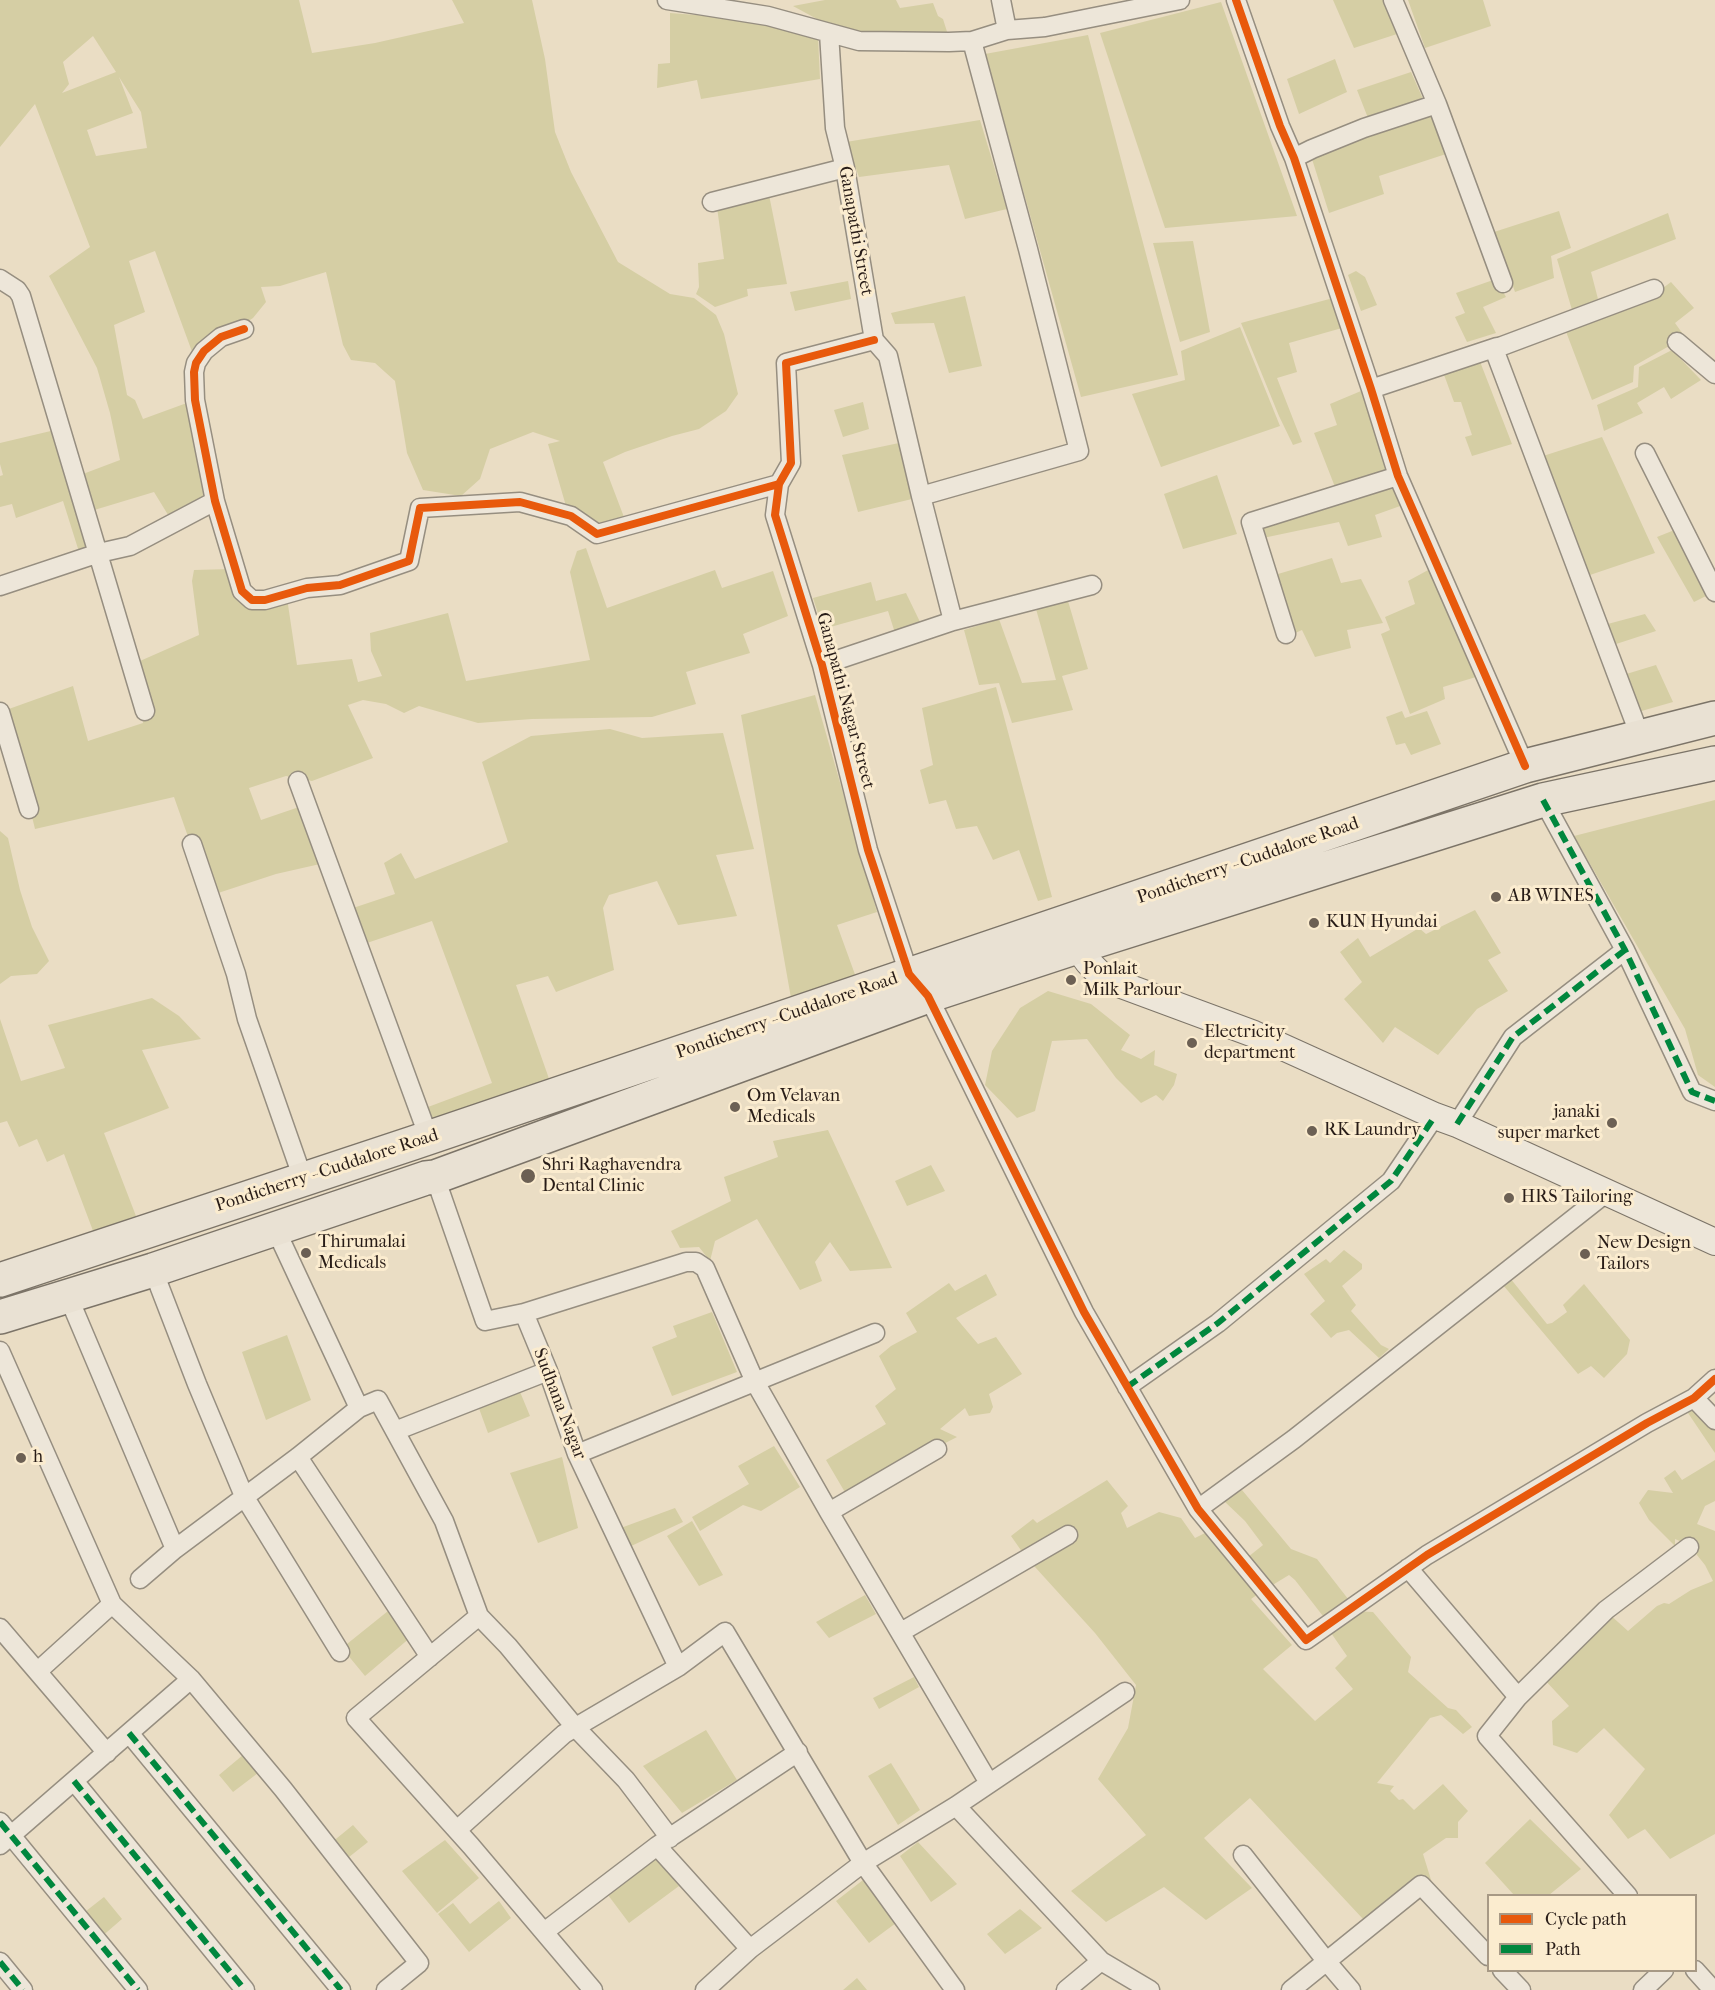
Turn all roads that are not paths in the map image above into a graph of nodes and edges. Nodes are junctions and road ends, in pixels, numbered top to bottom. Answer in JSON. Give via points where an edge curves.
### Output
{"nodes":[{"id":1,"x":667,"y":0,"type":"edge"},
{"id":2,"x":1000,"y":0,"type":"edge"},
{"id":3,"x":1180,"y":0,"type":"edge"},
{"id":4,"x":1236,"y":0,"type":"edge"},
{"id":5,"x":1394,"y":0,"type":"edge"},
{"id":6,"x":1160,"y":2,"type":"edge"},
{"id":7,"x":763,"y":8,"type":"edge"},
{"id":8,"x":1007,"y":30,"type":"junction"},
{"id":9,"x":829,"y":33,"type":"junction"},
{"id":10,"x":972,"y":40,"type":"junction"},
{"id":11,"x":1437,"y":104,"type":"junction"},
{"id":12,"x":1294,"y":158,"type":"junction"},
{"id":13,"x":846,"y":168,"type":"junction"},
{"id":14,"x":712,"y":202,"type":"dead end"},
{"id":15,"x":0,"y":279,"type":"edge"},
{"id":16,"x":1503,"y":283,"type":"dead end"},
{"id":17,"x":1654,"y":289,"type":"dead end"},
{"id":18,"x":244,"y":328,"type":"dead end"},
{"id":19,"x":874,"y":340,"type":"junction"},
{"id":20,"x":1677,"y":342,"type":"dead end"},
{"id":21,"x":1496,"y":348,"type":"junction"},
{"id":22,"x":1715,"y":374,"type":"edge"},
{"id":23,"x":1371,"y":389,"type":"junction"},
{"id":24,"x":1645,"y":453,"type":"dead end"},
{"id":25,"x":1398,"y":476,"type":"junction"},
{"id":26,"x":779,"y":484,"type":"junction"},
{"id":27,"x":921,"y":496,"type":"junction"},
{"id":28,"x":215,"y":501,"type":"junction"},
{"id":29,"x":99,"y":553,"type":"junction"},
{"id":30,"x":1092,"y":585,"type":"dead end"},
{"id":31,"x":0,"y":586,"type":"edge"},
{"id":32,"x":1715,"y":592,"type":"edge"},
{"id":33,"x":953,"y":621,"type":"junction"},
{"id":34,"x":1286,"y":634,"type":"dead end"},
{"id":35,"x":822,"y":665,"type":"junction"},
{"id":36,"x":145,"y":711,"type":"dead end"},
{"id":37,"x":0,"y":712,"type":"edge"},
{"id":38,"x":1715,"y":718,"type":"edge"},
{"id":39,"x":1640,"y":736,"type":"junction"},
{"id":40,"x":1715,"y":763,"type":"edge"},
{"id":41,"x":1525,"y":766,"type":"junction"},
{"id":42,"x":298,"y":781,"type":"dead end"},
{"id":43,"x":1543,"y":800,"type":"junction"},
{"id":44,"x":29,"y":809,"type":"dead end"},
{"id":45,"x":192,"y":844,"type":"dead end"},
{"id":46,"x":1072,"y":934,"type":"junction"},
{"id":47,"x":1626,"y":950,"type":"junction"},
{"id":48,"x":918,"y":985,"type":"junction"},
{"id":49,"x":1715,"y":1101,"type":"edge"},
{"id":50,"x":1446,"y":1120,"type":"junction"},
{"id":51,"x":421,"y":1141,"type":"junction"},
{"id":52,"x":431,"y":1178,"type":"junction"},
{"id":53,"x":303,"y":1179,"type":"junction"},
{"id":54,"x":1606,"y":1193,"type":"junction"},
{"id":55,"x":275,"y":1228,"type":"junction"},
{"id":56,"x":1715,"y":1242,"type":"edge"},
{"id":57,"x":153,"y":1270,"type":"junction"},
{"id":58,"x":0,"y":1280,"type":"edge"},
{"id":59,"x":68,"y":1296,"type":"junction"},
{"id":60,"x":524,"y":1313,"type":"junction"},
{"id":61,"x":0,"y":1317,"type":"edge"},
{"id":62,"x":875,"y":1333,"type":"dead end"},
{"id":63,"x":0,"y":1351,"type":"edge"},
{"id":64,"x":548,"y":1371,"type":"junction"},
{"id":65,"x":1715,"y":1379,"type":"edge"},
{"id":66,"x":754,"y":1382,"type":"junction"},
{"id":67,"x":1127,"y":1387,"type":"junction"},
{"id":68,"x":1694,"y":1398,"type":"junction"},
{"id":69,"x":359,"y":1408,"type":"junction"},
{"id":70,"x":1715,"y":1420,"type":"edge"},
{"id":71,"x":395,"y":1431,"type":"junction"},
{"id":72,"x":937,"y":1449,"type":"dead end"},
{"id":73,"x":577,"y":1454,"type":"junction"},
{"id":74,"x":298,"y":1457,"type":"junction"},
{"id":75,"x":244,"y":1496,"type":"junction"},
{"id":76,"x":1198,"y":1509,"type":"junction"},
{"id":77,"x":829,"y":1512,"type":"junction"},
{"id":78,"x":1068,"y":1534,"type":"dead end"},
{"id":79,"x":1689,"y":1547,"type":"dead end"},
{"id":80,"x":175,"y":1548,"type":"junction"},
{"id":81,"x":1408,"y":1569,"type":"junction"},
{"id":82,"x":140,"y":1579,"type":"dead end"},
{"id":83,"x":112,"y":1604,"type":"junction"},
{"id":84,"x":478,"y":1616,"type":"junction"},
{"id":85,"x":0,"y":1628,"type":"edge"},
{"id":86,"x":901,"y":1632,"type":"junction"},
{"id":87,"x":340,"y":1652,"type":"dead end"},
{"id":88,"x":430,"y":1657,"type":"junction"},
{"id":89,"x":678,"y":1667,"type":"junction"},
{"id":90,"x":38,"y":1671,"type":"junction"},
{"id":91,"x":191,"y":1679,"type":"junction"},
{"id":92,"x":1125,"y":1692,"type":"dead end"},
{"id":93,"x":1518,"y":1697,"type":"junction"},
{"id":94,"x":575,"y":1727,"type":"junction"},
{"id":95,"x":129,"y":1733,"type":"junction"},
{"id":96,"x":798,"y":1752,"type":"junction"},
{"id":97,"x":107,"y":1753,"type":"junction"},
{"id":98,"x":74,"y":1781,"type":"junction"},
{"id":99,"x":989,"y":1783,"type":"junction"},
{"id":100,"x":956,"y":1806,"type":"junction"},
{"id":101,"x":457,"y":1830,"type":"junction"},
{"id":102,"x":4,"y":1834,"type":"edge"},
{"id":103,"x":664,"y":1842,"type":"junction"},
{"id":104,"x":1243,"y":1855,"type":"dead end"},
{"id":105,"x":862,"y":1863,"type":"junction"},
{"id":106,"x":1626,"y":1894,"type":"edge"},
{"id":107,"x":544,"y":1932,"type":"junction"},
{"id":108,"x":750,"y":1948,"type":"junction"},
{"id":109,"x":1487,"y":1955,"type":"edge"},
{"id":110,"x":1101,"y":1961,"type":"junction"},
{"id":111,"x":0,"y":1962,"type":"edge"},
{"id":112,"x":1327,"y":1962,"type":"junction"},
{"id":113,"x":1503,"y":1972,"type":"edge"},
{"id":114,"x":1663,"y":1972,"type":"edge"},
{"id":115,"x":1696,"y":1972,"type":"edge"},
{"id":116,"x":23,"y":1990,"type":"edge"},
{"id":117,"x":138,"y":1990,"type":"edge"},
{"id":118,"x":245,"y":1990,"type":"edge"},
{"id":119,"x":341,"y":1990,"type":"edge"},
{"id":120,"x":386,"y":1990,"type":"edge"},
{"id":121,"x":593,"y":1990,"type":"edge"},
{"id":122,"x":705,"y":1990,"type":"edge"},
{"id":123,"x":955,"y":1990,"type":"edge"},
{"id":124,"x":1066,"y":1990,"type":"edge"},
{"id":125,"x":1150,"y":1990,"type":"edge"},
{"id":126,"x":1291,"y":1990,"type":"edge"},
{"id":127,"x":1351,"y":1990,"type":"edge"},
{"id":128,"x":1521,"y":1990,"type":"edge"},
{"id":129,"x":1643,"y":1990,"type":"edge"},
{"id":130,"x":1713,"y":1990,"type":"edge"}],
"edges":[{"from":1,"to":7,"type":"street"},
{"from":2,"to":8,"type":"street"},
{"from":3,"to":6,"type":"street"},
{"from":4,"to":12,"type":"street"},
{"from":5,"to":11,"type":"street"},
{"from":6,"to":8,"type":"street","via":[[1046,27]]},
{"from":7,"to":9,"type":"street"},
{"from":8,"to":10,"type":"street"},
{"from":9,"to":10,"type":"street","via":[[859,41]]},
{"from":9,"to":13,"type":"street","name":"Ganapathi Street","via":[[835,128]]},
{"from":10,"to":27,"type":"street","via":[[1079,451]]},
{"from":11,"to":12,"type":"street","via":[[1364,128]]},
{"from":11,"to":16,"type":"street"},
{"from":12,"to":23,"type":"street"},
{"from":13,"to":14,"type":"street"},
{"from":13,"to":19,"type":"street","name":"Ganapathi Street"},
{"from":15,"to":29,"type":"street","via":[[21,296]]},
{"from":17,"to":21,"type":"street"},
{"from":18,"to":28,"type":"street","via":[[221,337],[204,351],[194,372],[195,400]]},
{"from":19,"to":26,"type":"street","name":"Ganapathi Nagar Street","via":[[786,363],[791,463]]},
{"from":19,"to":27,"type":"street","via":[[888,356]]},
{"from":20,"to":22,"type":"street"},
{"from":21,"to":23,"type":"street"},
{"from":21,"to":39,"type":"street"},
{"from":23,"to":25,"type":"street"},
{"from":24,"to":32,"type":"street"},
{"from":25,"to":34,"type":"street","via":[[1251,522]]},
{"from":25,"to":41,"type":"street"},
{"from":26,"to":28,"type":"street","via":[[597,534],[571,516],[520,502],[420,508],[409,561],[340,585],[307,588],[259,601],[243,591]]},
{"from":26,"to":35,"type":"street","name":"Ganapathi Nagar Street","via":[[775,515]]},
{"from":27,"to":33,"type":"street"},
{"from":28,"to":29,"type":"street","via":[[129,546]]},
{"from":29,"to":31,"type":"street"},
{"from":29,"to":36,"type":"street"},
{"from":30,"to":33,"type":"street"},
{"from":33,"to":35,"type":"street"},
{"from":35,"to":48,"type":"street","name":"Ganapathi Nagar Street","via":[[868,850]]},
{"from":37,"to":44,"type":"street"},
{"from":38,"to":39,"type":"highway","name":"Pondicherry - Cuddalore Road"},
{"from":39,"to":41,"type":"highway","name":"Pondicherry - Cuddalore Road"},
{"from":40,"to":43,"type":"highway","name":"Pondicherry - Cuddalore Road"},
{"from":41,"to":46,"type":"highway","name":"Pondicherry - Cuddalore Road"},
{"from":42,"to":51,"type":"street"},
{"from":43,"to":46,"type":"highway","name":"Pondicherry - Cuddalore Road"},
{"from":43,"to":47,"type":"street"},
{"from":45,"to":53,"type":"street"},
{"from":46,"to":48,"type":"highway","name":"Pondicherry - Cuddalore Road"},
{"from":46,"to":50,"type":"main road","via":[[1088,962],[1119,984],[1254,1034]]},
{"from":47,"to":49,"type":"street","via":[[1692,1092]]},
{"from":47,"to":50,"type":"street","via":[[1513,1037]]},
{"from":48,"to":51,"type":"highway","name":"Pondicherry - Cuddalore Road"},
{"from":48,"to":52,"type":"highway","name":"Pondicherry - Cuddalore Road"},
{"from":48,"to":67,"type":"street","name":"Ganapathi Nagar Street","via":[[1084,1312]]},
{"from":50,"to":54,"type":"main road"},
{"from":50,"to":67,"type":"street","via":[[1391,1181],[1218,1323]]},
{"from":51,"to":52,"type":"highway"},
{"from":51,"to":53,"type":"highway","name":"Pondicherry - Cuddalore Road"},
{"from":52,"to":55,"type":"highway","name":"Pondicherry - Cuddalore Road"},
{"from":52,"to":60,"type":"street","via":[[485,1321]]},
{"from":53,"to":58,"type":"highway","name":"Pondicherry - Cuddalore Road"},
{"from":54,"to":56,"type":"main road"},
{"from":54,"to":76,"type":"street","via":[[1294,1439]]},
{"from":55,"to":57,"type":"highway","name":"Pondicherry - Cuddalore Road"},
{"from":55,"to":69,"type":"street"},
{"from":57,"to":59,"type":"highway","name":"Pondicherry - Cuddalore Road"},
{"from":57,"to":75,"type":"street"},
{"from":59,"to":61,"type":"highway","name":"Pondicherry - Cuddalore Road"},
{"from":59,"to":80,"type":"street"},
{"from":60,"to":64,"type":"street","name":"Sudhana Nagar"},
{"from":60,"to":66,"type":"street","via":[[686,1262],[696,1263],[705,1268]]},
{"from":62,"to":66,"type":"street"},
{"from":63,"to":83,"type":"street"},
{"from":64,"to":71,"type":"street"},
{"from":64,"to":73,"type":"street","name":"Sudhana Nagar"},
{"from":65,"to":68,"type":"street"},
{"from":66,"to":73,"type":"street"},
{"from":66,"to":77,"type":"street"},
{"from":67,"to":76,"type":"street","name":"Ganapathi Nagar Street"},
{"from":68,"to":70,"type":"street"},
{"from":68,"to":81,"type":"street","via":[[1647,1422]]},
{"from":69,"to":71,"type":"street","via":[[378,1400]]},
{"from":69,"to":74,"type":"street"},
{"from":71,"to":84,"type":"street","via":[[444,1521]]},
{"from":72,"to":77,"type":"street"},
{"from":73,"to":89,"type":"street","name":"Sudhana Nagar"},
{"from":74,"to":75,"type":"street"},
{"from":74,"to":88,"type":"street"},
{"from":75,"to":80,"type":"street"},
{"from":75,"to":87,"type":"street"},
{"from":76,"to":81,"type":"street","name":"Ganapathi Nagar Street","via":[[1306,1640]]},
{"from":77,"to":86,"type":"street"},
{"from":78,"to":86,"type":"street"},
{"from":79,"to":93,"type":"street","via":[[1606,1610]]},
{"from":80,"to":82,"type":"street"},
{"from":81,"to":93,"type":"street"},
{"from":83,"to":90,"type":"street"},
{"from":83,"to":91,"type":"street"},
{"from":84,"to":88,"type":"street"},
{"from":84,"to":94,"type":"street"},
{"from":85,"to":90,"type":"street"},
{"from":86,"to":99,"type":"street"},
{"from":88,"to":101,"type":"street","via":[[356,1718]]},
{"from":89,"to":94,"type":"street"},
{"from":89,"to":96,"type":"street","via":[[725,1632]]},
{"from":90,"to":97,"type":"street"},
{"from":91,"to":95,"type":"street"},
{"from":91,"to":120,"type":"street","via":[[419,1963]]},
{"from":92,"to":99,"type":"street"},
{"from":93,"to":106,"type":"street","via":[[1486,1736]]},
{"from":94,"to":101,"type":"street"},
{"from":94,"to":103,"type":"street","via":[[626,1780]]},
{"from":95,"to":97,"type":"street"},
{"from":95,"to":119,"type":"street"},
{"from":96,"to":103,"type":"street"},
{"from":96,"to":105,"type":"street"},
{"from":97,"to":98,"type":"street"},
{"from":98,"to":102,"type":"street"},
{"from":98,"to":118,"type":"street"},
{"from":99,"to":100,"type":"street"},
{"from":100,"to":105,"type":"street"},
{"from":100,"to":110,"type":"street"},
{"from":101,"to":107,"type":"street"},
{"from":102,"to":117,"type":"street"},
{"from":103,"to":107,"type":"street"},
{"from":103,"to":108,"type":"street"},
{"from":104,"to":112,"type":"street"},
{"from":105,"to":108,"type":"street"},
{"from":105,"to":123,"type":"street"},
{"from":107,"to":121,"type":"street"},
{"from":108,"to":122,"type":"street"},
{"from":109,"to":112,"type":"street","via":[[1421,1885]]},
{"from":110,"to":124,"type":"street"},
{"from":110,"to":125,"type":"street"},
{"from":111,"to":116,"type":"street"},
{"from":112,"to":126,"type":"street"},
{"from":112,"to":127,"type":"street"},
{"from":113,"to":128,"type":"street"},
{"from":114,"to":129,"type":"street"},
{"from":115,"to":130,"type":"street"}]}
